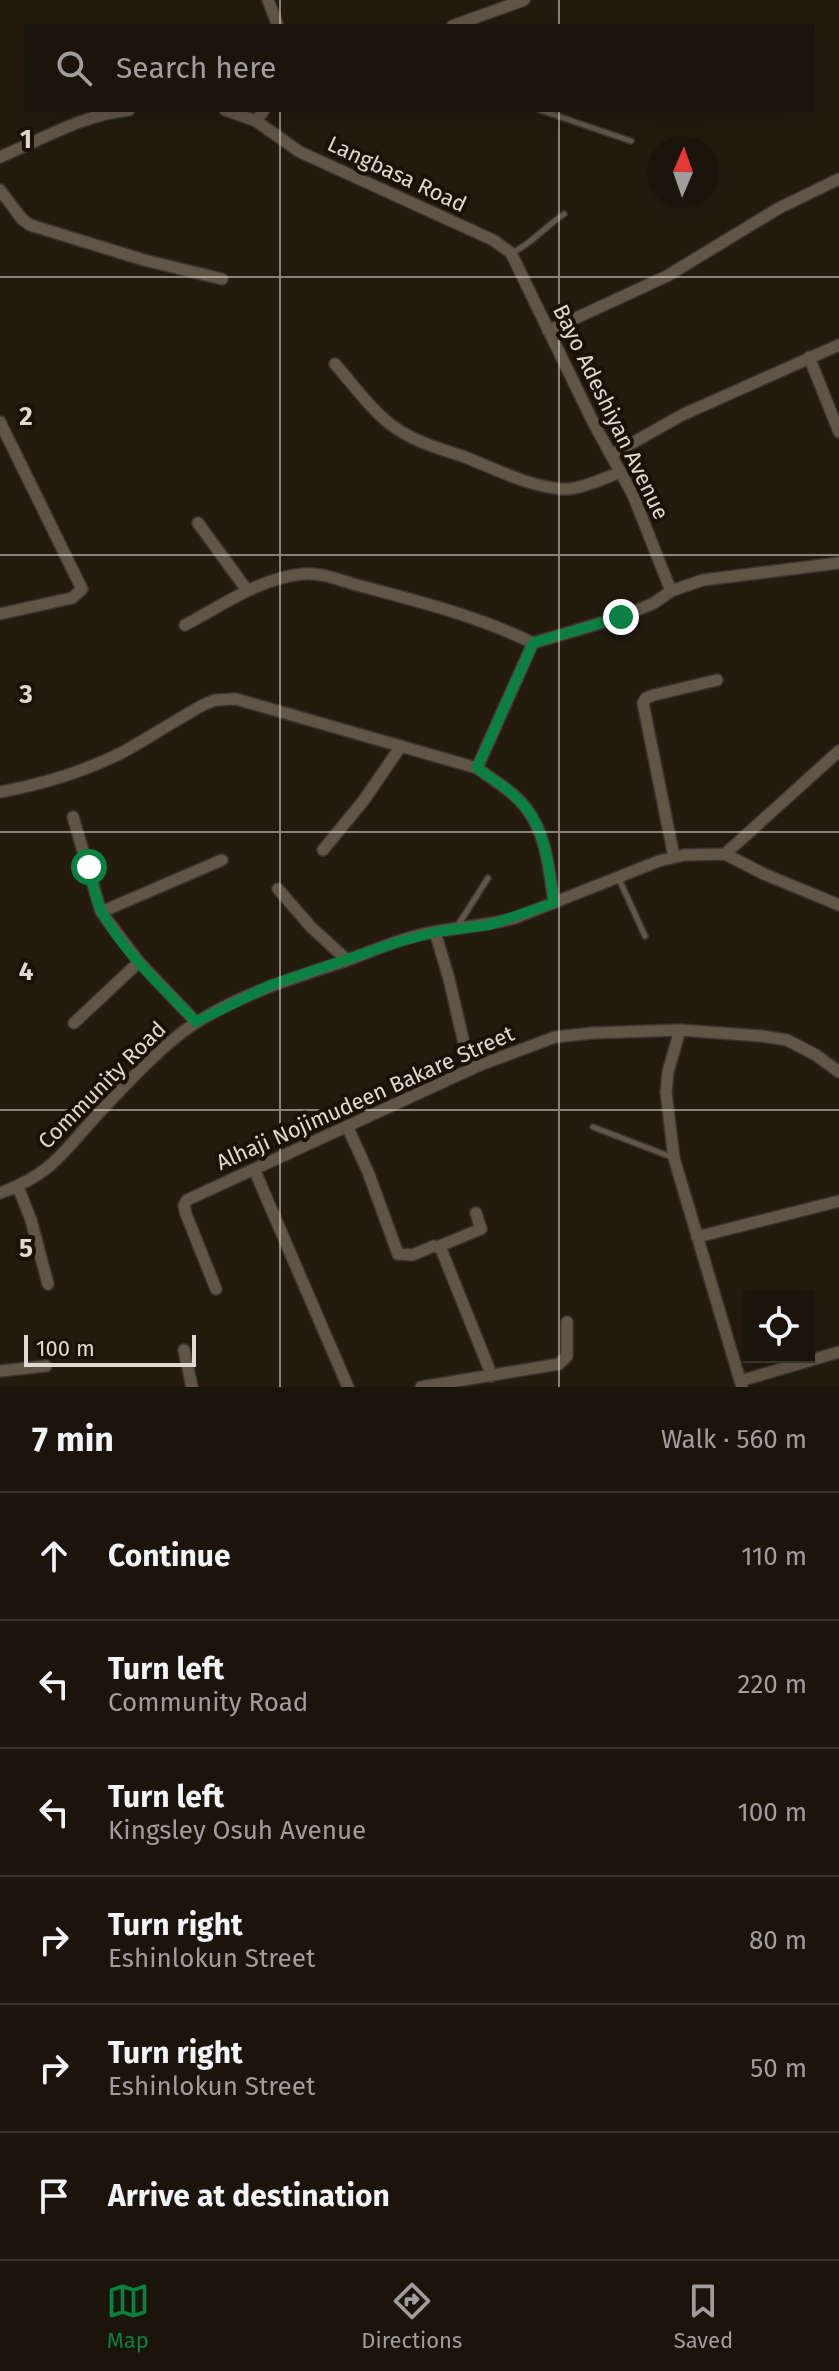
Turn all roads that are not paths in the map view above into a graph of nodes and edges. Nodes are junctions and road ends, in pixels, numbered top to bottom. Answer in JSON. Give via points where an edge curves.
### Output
{"nodes":[{"id":1,"x":268,"y":0,"type":"edge"},
{"id":2,"x":524,"y":0,"type":"edge"},
{"id":3,"x":277,"y":24,"type":"edge"},
{"id":4,"x":458,"y":24,"type":"edge"},
{"id":5,"x":107,"y":112,"type":"edge"},
{"id":6,"x":231,"y":112,"type":"edge"},
{"id":7,"x":263,"y":112,"type":"edge"},
{"id":8,"x":546,"y":112,"type":"edge"},
{"id":9,"x":256,"y":121,"type":"junction"},
{"id":10,"x":631,"y":141,"type":"dead end"},
{"id":11,"x":0,"y":157,"type":"edge"},
{"id":12,"x":839,"y":179,"type":"edge"},
{"id":13,"x":0,"y":190,"type":"edge"},
{"id":14,"x":564,"y":214,"type":"dead end"},
{"id":15,"x":511,"y":253,"type":"junction"},
{"id":16,"x":222,"y":279,"type":"dead end"},
{"id":17,"x":548,"y":331,"type":"junction"},
{"id":18,"x":839,"y":345,"type":"edge"},
{"id":19,"x":809,"y":357,"type":"junction"},
{"id":20,"x":335,"y":364,"type":"dead end"},
{"id":21,"x":0,"y":422,"type":"edge"},
{"id":22,"x":839,"y":432,"type":"edge"},
{"id":23,"x":611,"y":455,"type":"junction"},
{"id":24,"x":621,"y":472,"type":"junction"},
{"id":25,"x":198,"y":523,"type":"dead end"},
{"id":26,"x":839,"y":563,"type":"edge"},
{"id":27,"x":247,"y":590,"type":"junction"},
{"id":28,"x":671,"y":591,"type":"junction"},
{"id":29,"x":0,"y":614,"type":"edge"},
{"id":30,"x":185,"y":625,"type":"dead end"},
{"id":31,"x":533,"y":643,"type":"junction"},
{"id":32,"x":717,"y":680,"type":"dead end"},
{"id":33,"x":401,"y":746,"type":"junction"},
{"id":34,"x":839,"y":751,"type":"edge"},
{"id":35,"x":477,"y":768,"type":"junction"},
{"id":36,"x":0,"y":792,"type":"edge"},
{"id":37,"x":73,"y":817,"type":"dead end"},
{"id":38,"x":323,"y":850,"type":"dead end"},
{"id":39,"x":725,"y":854,"type":"junction"},
{"id":40,"x":674,"y":857,"type":"junction"},
{"id":41,"x":222,"y":860,"type":"dead end"},
{"id":42,"x":488,"y":878,"type":"dead end"},
{"id":43,"x":619,"y":878,"type":"junction"},
{"id":44,"x":278,"y":889,"type":"dead end"},
{"id":45,"x":554,"y":903,"type":"junction"},
{"id":46,"x":839,"y":905,"type":"edge"},
{"id":47,"x":101,"y":912,"type":"junction"},
{"id":48,"x":456,"y":929,"type":"junction"},
{"id":49,"x":435,"y":932,"type":"junction"},
{"id":50,"x":645,"y":936,"type":"dead end"},
{"id":51,"x":347,"y":960,"type":"junction"},
{"id":52,"x":139,"y":962,"type":"junction"},
{"id":53,"x":196,"y":1022,"type":"junction"},
{"id":54,"x":74,"y":1023,"type":"dead end"},
{"id":55,"x":680,"y":1030,"type":"junction"},
{"id":56,"x":470,"y":1069,"type":"junction"},
{"id":57,"x":839,"y":1072,"type":"edge"},
{"id":58,"x":347,"y":1126,"type":"junction"},
{"id":59,"x":593,"y":1127,"type":"dead end"},
{"id":60,"x":674,"y":1158,"type":"junction"},
{"id":61,"x":254,"y":1169,"type":"junction"},
{"id":62,"x":18,"y":1187,"type":"junction"},
{"id":63,"x":0,"y":1193,"type":"edge"},
{"id":64,"x":839,"y":1201,"type":"edge"},
{"id":65,"x":476,"y":1213,"type":"dead end"},
{"id":66,"x":697,"y":1237,"type":"junction"},
{"id":67,"x":437,"y":1247,"type":"junction"},
{"id":68,"x":48,"y":1284,"type":"dead end"},
{"id":69,"x":216,"y":1289,"type":"dead end"},
{"id":70,"x":567,"y":1322,"type":"dead end"},
{"id":71,"x":184,"y":1350,"type":"dead end"},
{"id":72,"x":839,"y":1352,"type":"edge"},
{"id":73,"x":46,"y":1366,"type":"dead end"},
{"id":74,"x":0,"y":1371,"type":"edge"},
{"id":75,"x":492,"y":1376,"type":"junction"},
{"id":76,"x":741,"y":1384,"type":"edge"},
{"id":77,"x":192,"y":1387,"type":"edge"},
{"id":78,"x":348,"y":1387,"type":"edge"},
{"id":79,"x":421,"y":1387,"type":"edge"}],
"edges":[{"from":1,"to":3,"type":"street"},
{"from":2,"to":4,"type":"street"},
{"from":5,"to":11,"type":"street"},
{"from":6,"to":9,"type":"street","name":"Langbasa Road"},
{"from":7,"to":9,"type":"street"},
{"from":8,"to":10,"type":"lane"},
{"from":9,"to":15,"type":"street","name":"Langbasa Road","via":[[300,152]]},
{"from":12,"to":17,"type":"street","via":[[779,208],[667,276]]},
{"from":13,"to":16,"type":"street","via":[[30,225]]},
{"from":14,"to":15,"type":"lane"},
{"from":15,"to":17,"type":"street","name":"Bayo Adeshiyan Avenue"},
{"from":17,"to":23,"type":"street","name":"Bayo Adeshiyan Avenue"},
{"from":18,"to":19,"type":"street"},
{"from":19,"to":22,"type":"street"},
{"from":19,"to":23,"type":"street","via":[[682,415]]},
{"from":20,"to":24,"type":"street","via":[[384,419],[439,449],[563,489]]},
{"from":21,"to":29,"type":"street","via":[[82,589],[72,598]]},
{"from":23,"to":24,"type":"street","name":"Bayo Adeshiyan Avenue"},
{"from":24,"to":28,"type":"street","name":"Bayo Adeshiyan Avenue"},
{"from":25,"to":27,"type":"street"},
{"from":26,"to":28,"type":"street","via":[[719,577]]},
{"from":27,"to":30,"type":"street"},
{"from":27,"to":31,"type":"street","via":[[303,574],[323,576],[477,620]]},
{"from":28,"to":31,"type":"street","via":[[621,617]]},
{"from":31,"to":35,"type":"street"},
{"from":32,"to":40,"type":"street","via":[[654,695],[643,703]]},
{"from":33,"to":35,"type":"street"},
{"from":33,"to":36,"type":"street","via":[[225,698],[87,768]]},
{"from":33,"to":38,"type":"street"},
{"from":34,"to":39,"type":"street"},
{"from":35,"to":45,"type":"street","via":[[527,809],[541,835]]},
{"from":37,"to":47,"type":"street"},
{"from":39,"to":40,"type":"street","name":"Community Road"},
{"from":39,"to":46,"type":"street"},
{"from":40,"to":43,"type":"street","name":"Community Road"},
{"from":41,"to":47,"type":"street"},
{"from":42,"to":48,"type":"lane"},
{"from":43,"to":45,"type":"street","name":"Community Road"},
{"from":43,"to":50,"type":"lane"},
{"from":44,"to":51,"type":"street"},
{"from":45,"to":48,"type":"street","name":"Community Road","via":[[489,925]]},
{"from":47,"to":52,"type":"street"},
{"from":48,"to":49,"type":"street","name":"Community Road"},
{"from":49,"to":51,"type":"street","name":"Community Road"},
{"from":49,"to":56,"type":"street"},
{"from":51,"to":53,"type":"street","name":"Community Road","via":[[271,985]]},
{"from":52,"to":53,"type":"street"},
{"from":52,"to":54,"type":"street"},
{"from":53,"to":62,"type":"street","name":"Community Road","via":[[50,1167]]},
{"from":55,"to":56,"type":"street","name":"Alhaji Nojimudeen Bakare Street","via":[[555,1037]]},
{"from":55,"to":57,"type":"street","name":"Alhaji Nojimudeen Bakare Street","via":[[787,1040]]},
{"from":55,"to":60,"type":"street","via":[[666,1093]]},
{"from":56,"to":58,"type":"street","name":"Alhaji Nojimudeen Bakare Street"},
{"from":58,"to":61,"type":"street","name":"Alhaji Nojimudeen Bakare Street"},
{"from":58,"to":67,"type":"street","via":[[398,1254]]},
{"from":59,"to":60,"type":"lane"},
{"from":60,"to":66,"type":"street"},
{"from":61,"to":69,"type":"street","name":"Alhaji Nojimudeen Bakare Street","via":[[184,1204]]},
{"from":61,"to":78,"type":"street"},
{"from":62,"to":63,"type":"street","name":"Community Road"},
{"from":62,"to":68,"type":"street"},
{"from":64,"to":66,"type":"street"},
{"from":65,"to":67,"type":"street","via":[[481,1229]]},
{"from":66,"to":76,"type":"street"},
{"from":67,"to":75,"type":"street"},
{"from":70,"to":75,"type":"street","via":[[563,1362]]},
{"from":71,"to":77,"type":"street"},
{"from":72,"to":76,"type":"street"},
{"from":73,"to":74,"type":"street"},
{"from":75,"to":79,"type":"street"}]}
